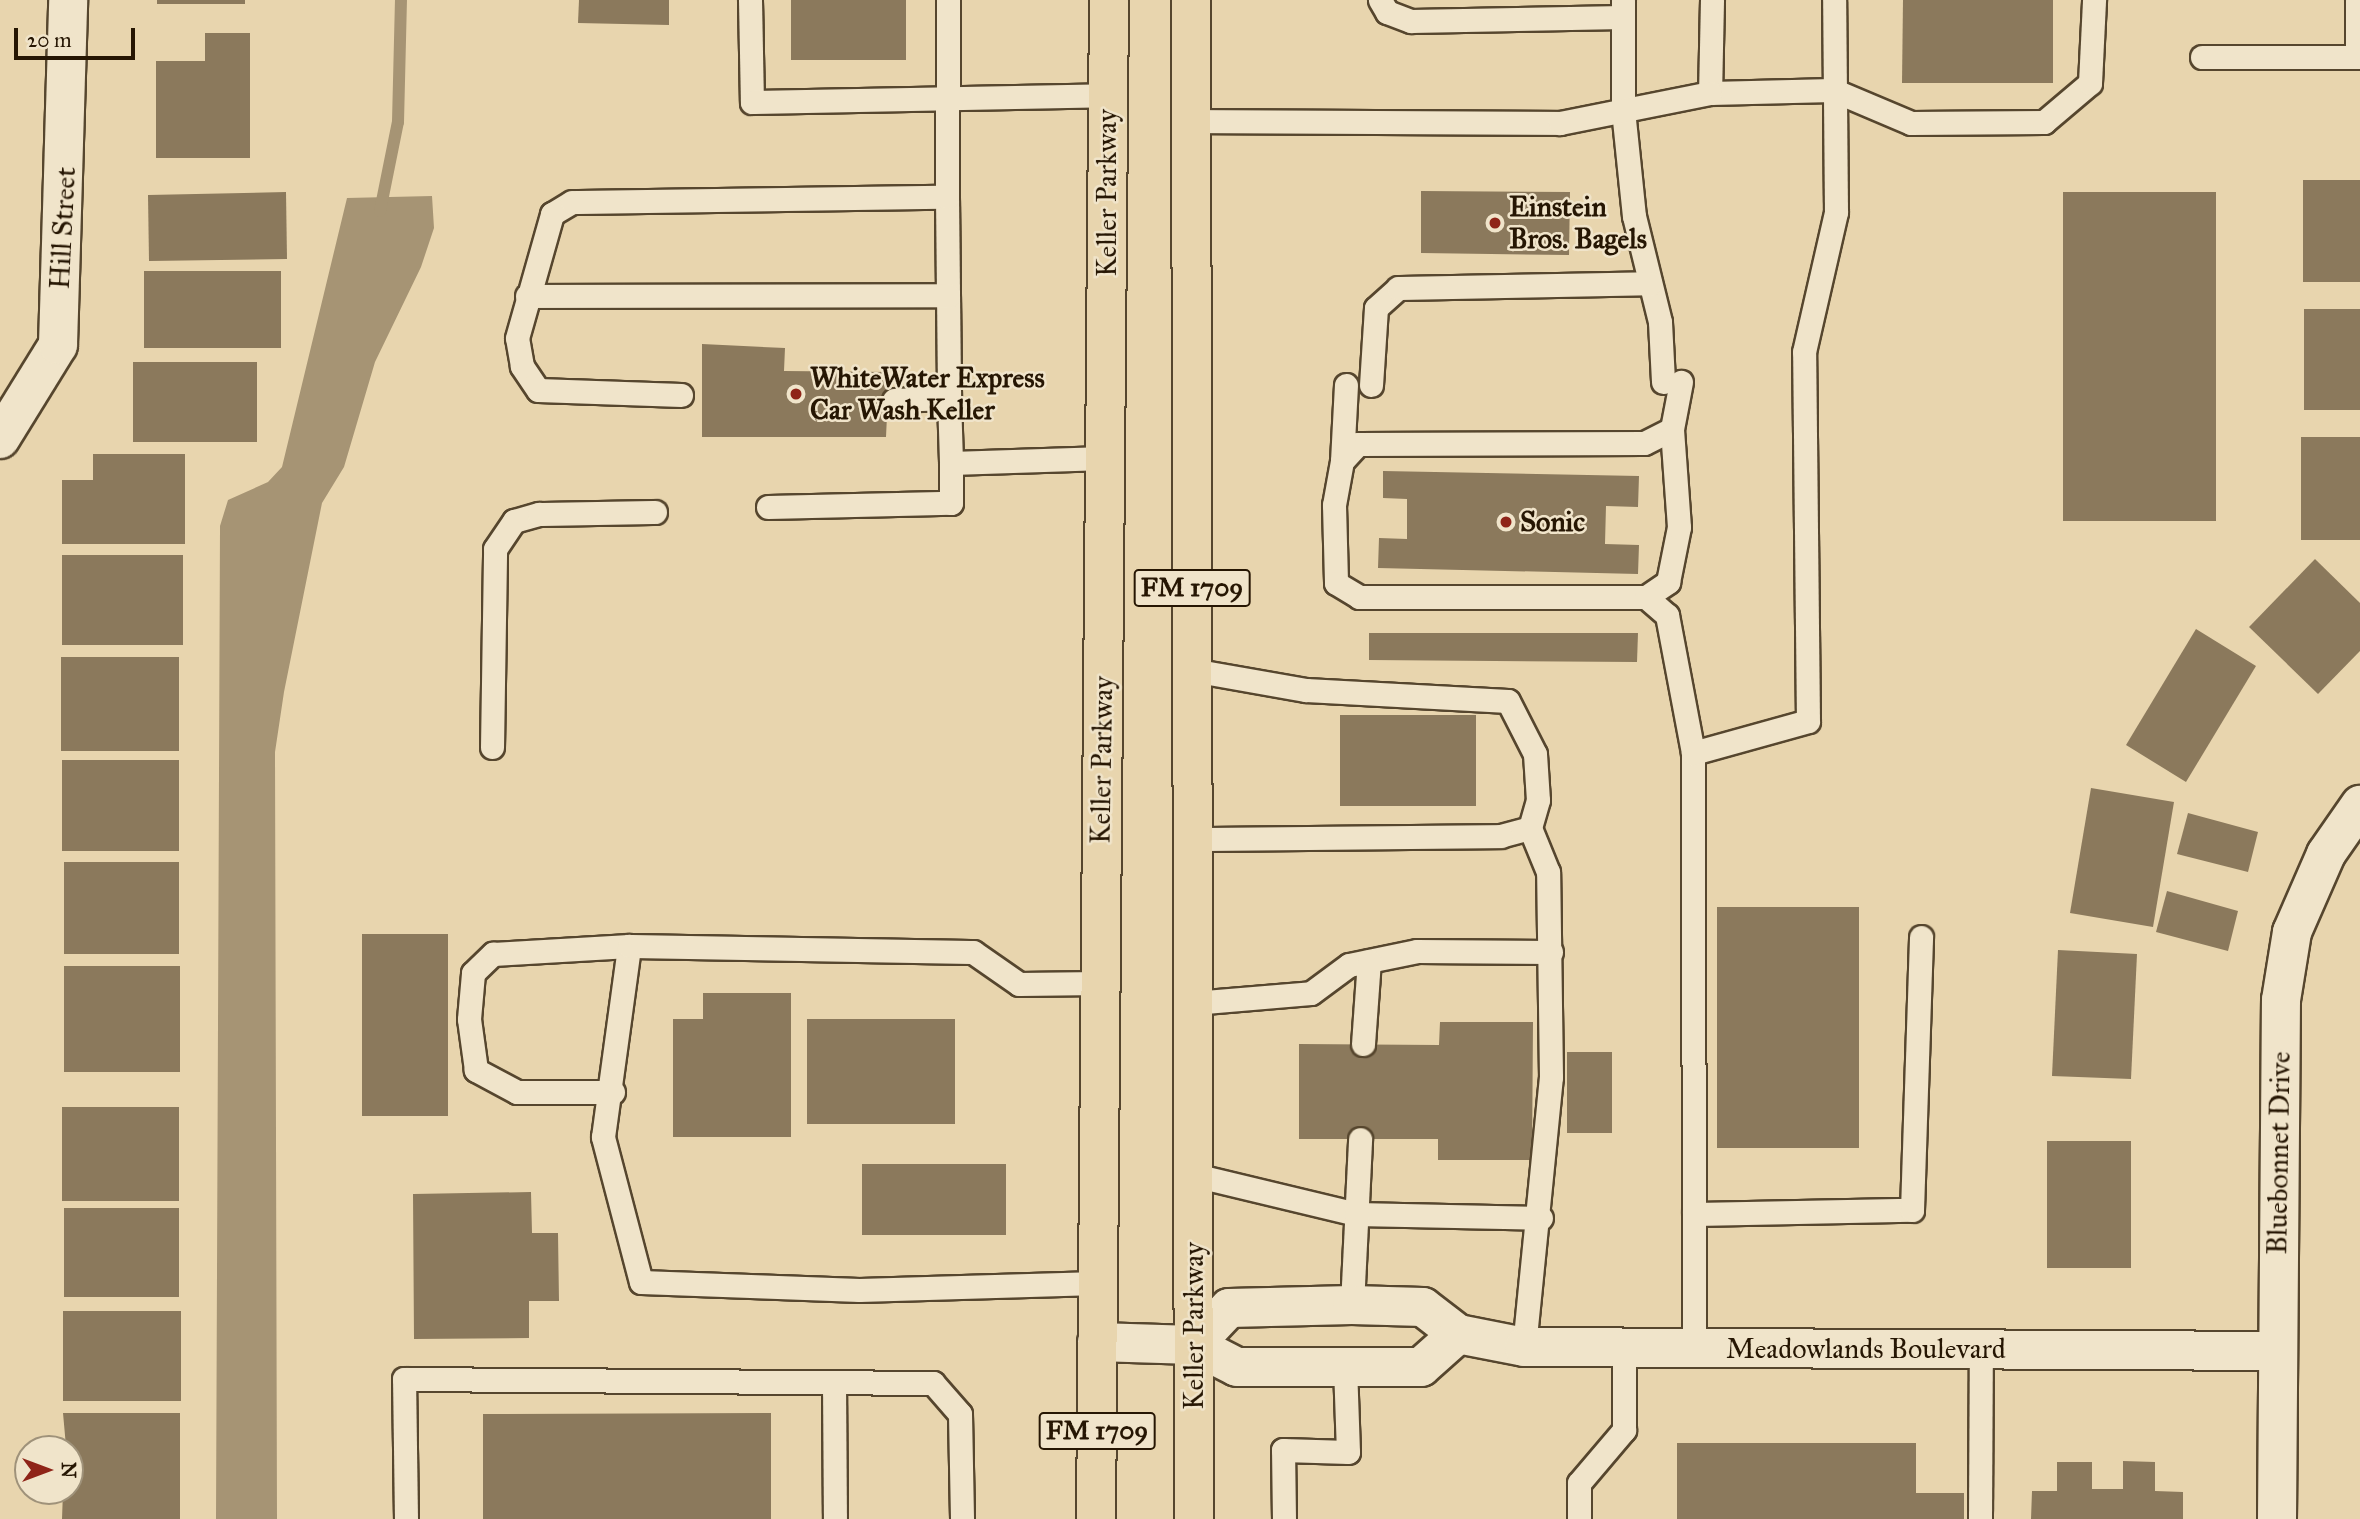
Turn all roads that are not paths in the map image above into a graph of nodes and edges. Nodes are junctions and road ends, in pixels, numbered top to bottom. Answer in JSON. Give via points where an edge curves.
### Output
{"nodes":[{"id":1,"x":68,"y":0,"type":"edge"},
{"id":2,"x":750,"y":0,"type":"edge"},
{"id":3,"x":948,"y":0,"type":"edge"},
{"id":4,"x":1109,"y":0,"type":"edge"},
{"id":5,"x":1191,"y":0,"type":"edge"},
{"id":6,"x":1380,"y":0,"type":"edge"},
{"id":7,"x":1712,"y":0,"type":"edge"},
{"id":8,"x":1834,"y":0,"type":"edge"},
{"id":9,"x":2094,"y":0,"type":"edge"},
{"id":10,"x":2357,"y":0,"type":"edge"},
{"id":11,"x":1623,"y":9,"type":"edge"},
{"id":12,"x":2202,"y":57,"type":"dead end"},
{"id":13,"x":2358,"y":57,"type":"edge"},
{"id":14,"x":1833,"y":90,"type":"junction"},
{"id":15,"x":1710,"y":93,"type":"junction"},
{"id":16,"x":1108,"y":95,"type":"junction"},
{"id":17,"x":949,"y":97,"type":"junction"},
{"id":18,"x":1623,"y":110,"type":"junction"},
{"id":19,"x":1191,"y":121,"type":"junction"},
{"id":20,"x":947,"y":197,"type":"junction"},
{"id":21,"x":1650,"y":283,"type":"junction"},
{"id":22,"x":948,"y":295,"type":"junction"},
{"id":23,"x":527,"y":296,"type":"junction"},
{"id":24,"x":1346,"y":385,"type":"dead end"},
{"id":25,"x":1371,"y":385,"type":"dead end"},
{"id":26,"x":681,"y":394,"type":"dead end"},
{"id":27,"x":949,"y":398,"type":"junction"},
{"id":28,"x":894,"y":400,"type":"dead end"},
{"id":29,"x":3,"y":427,"type":"edge"},
{"id":30,"x":1672,"y":429,"type":"junction"},
{"id":31,"x":1105,"y":458,"type":"junction"},
{"id":32,"x":1342,"y":461,"type":"junction"},
{"id":33,"x":951,"y":463,"type":"junction"},
{"id":34,"x":768,"y":508,"type":"dead end"},
{"id":35,"x":655,"y":512,"type":"dead end"},
{"id":36,"x":1646,"y":597,"type":"junction"},
{"id":37,"x":1192,"y":670,"type":"junction"},
{"id":38,"x":492,"y":747,"type":"dead end"},
{"id":39,"x":1693,"y":753,"type":"junction"},
{"id":40,"x":2360,"y":805,"type":"edge"},
{"id":41,"x":1530,"y":828,"type":"junction"},
{"id":42,"x":1192,"y":839,"type":"junction"},
{"id":43,"x":1921,"y":937,"type":"dead end"},
{"id":44,"x":629,"y":946,"type":"junction"},
{"id":45,"x":1551,"y":952,"type":"junction"},
{"id":46,"x":1369,"y":961,"type":"junction"},
{"id":47,"x":1100,"y":983,"type":"junction"},
{"id":48,"x":1193,"y":1003,"type":"junction"},
{"id":49,"x":1363,"y":1044,"type":"dead end"},
{"id":50,"x":612,"y":1093,"type":"junction"},
{"id":51,"x":1360,"y":1139,"type":"dead end"},
{"id":52,"x":1194,"y":1175,"type":"junction"},
{"id":53,"x":1356,"y":1214,"type":"junction"},
{"id":54,"x":1694,"y":1214,"type":"junction"},
{"id":55,"x":1541,"y":1218,"type":"junction"},
{"id":56,"x":1097,"y":1283,"type":"junction"},
{"id":57,"x":1352,"y":1305,"type":"junction"},
{"id":58,"x":1458,"y":1334,"type":"junction"},
{"id":59,"x":1097,"y":1342,"type":"junction"},
{"id":60,"x":1194,"y":1345,"type":"junction"},
{"id":61,"x":1524,"y":1347,"type":"junction"},
{"id":62,"x":1624,"y":1348,"type":"junction"},
{"id":63,"x":1694,"y":1348,"type":"junction"},
{"id":64,"x":1981,"y":1350,"type":"junction"},
{"id":65,"x":2276,"y":1351,"type":"junction"},
{"id":66,"x":1345,"y":1368,"type":"junction"},
{"id":67,"x":834,"y":1382,"type":"junction"},
{"id":68,"x":406,"y":1519,"type":"edge"},
{"id":69,"x":835,"y":1519,"type":"edge"},
{"id":70,"x":962,"y":1519,"type":"edge"},
{"id":71,"x":1096,"y":1519,"type":"edge"},
{"id":72,"x":1194,"y":1519,"type":"edge"},
{"id":73,"x":1283,"y":1519,"type":"edge"},
{"id":74,"x":1579,"y":1519,"type":"edge"},
{"id":75,"x":1980,"y":1519,"type":"edge"},
{"id":76,"x":2277,"y":1519,"type":"edge"}],
"edges":[{"from":1,"to":29,"type":"street","name":"Hill Street","via":[[58,345]]},
{"from":2,"to":17,"type":"lane","via":[[752,102]]},
{"from":3,"to":17,"type":"lane"},
{"from":4,"to":16,"type":"main road","name":"Keller Parkway","number":"FM 1709"},
{"from":5,"to":19,"type":"main road","name":"Keller Parkway","number":"FM 1709"},
{"from":6,"to":11,"type":"lane","via":[[1387,12],[1411,21]]},
{"from":7,"to":15,"type":"lane"},
{"from":8,"to":14,"type":"lane"},
{"from":9,"to":14,"type":"lane","via":[[2090,83],[2044,122],[1911,123]]},
{"from":10,"to":13,"type":"lane"},
{"from":11,"to":18,"type":"lane"},
{"from":12,"to":13,"type":"lane"},
{"from":14,"to":15,"type":"lane"},
{"from":14,"to":39,"type":"lane","via":[[1836,212],[1804,352],[1808,722]]},
{"from":15,"to":18,"type":"lane"},
{"from":16,"to":17,"type":"lane"},
{"from":16,"to":31,"type":"main road","name":"Keller Parkway","number":"FM 1709"},
{"from":17,"to":20,"type":"lane"},
{"from":18,"to":19,"type":"lane","via":[[1560,123]]},
{"from":18,"to":21,"type":"lane","via":[[1634,216]]},
{"from":19,"to":37,"type":"main road","name":"Keller Parkway","number":"FM 1709"},
{"from":20,"to":22,"type":"lane"},
{"from":20,"to":23,"type":"lane","via":[[572,202],[552,214]]},
{"from":21,"to":25,"type":"lane","via":[[1398,288],[1376,308]]},
{"from":21,"to":30,"type":"lane","via":[[1672,382]]},
{"from":22,"to":23,"type":"lane"},
{"from":22,"to":27,"type":"lane"},
{"from":23,"to":26,"type":"lane","via":[[517,338],[522,366],[537,390]]},
{"from":24,"to":32,"type":"lane"},
{"from":27,"to":28,"type":"lane"},
{"from":27,"to":33,"type":"lane"},
{"from":30,"to":32,"type":"lane","via":[[1644,443],[1385,440],[1359,444]]},
{"from":30,"to":36,"type":"lane","via":[[1679,527],[1668,582]]},
{"from":31,"to":33,"type":"lane"},
{"from":31,"to":47,"type":"main road","name":"Keller Parkway","number":"FM 1709"},
{"from":32,"to":36,"type":"lane","via":[[1334,505],[1336,583],[1359,597]]},
{"from":33,"to":34,"type":"lane","via":[[951,503]]},
{"from":35,"to":38,"type":"lane","via":[[539,514],[514,521],[495,549]]},
{"from":36,"to":39,"type":"lane","via":[[1667,615]]},
{"from":37,"to":41,"type":"lane","via":[[1306,690],[1508,701],[1535,754],[1538,800]]},
{"from":37,"to":42,"type":"main road","name":"Keller Parkway","number":"FM 1709"},
{"from":39,"to":54,"type":"lane"},
{"from":40,"to":65,"type":"street","name":"Bluebonnet Drive","via":[[2326,854],[2292,932],[2281,1000]]},
{"from":41,"to":42,"type":"lane","via":[[1501,836]]},
{"from":41,"to":45,"type":"lane","via":[[1548,872]]},
{"from":42,"to":48,"type":"main road","name":"Keller Parkway","number":"FM 1709"},
{"from":43,"to":54,"type":"lane","via":[[1912,1210]]},
{"from":44,"to":47,"type":"lane","via":[[973,952],[1019,984]]},
{"from":44,"to":50,"type":"lane"},
{"from":44,"to":50,"type":"lane","via":[[493,954],[473,973],[468,1019],[476,1070],[517,1093]]},
{"from":45,"to":46,"type":"lane","via":[[1418,951]]},
{"from":45,"to":55,"type":"lane"},
{"from":46,"to":48,"type":"lane","via":[[1349,965],[1311,993]]},
{"from":46,"to":49,"type":"lane"},
{"from":47,"to":56,"type":"main road","name":"Keller Parkway","number":"FM 1709"},
{"from":48,"to":52,"type":"main road","name":"Keller Parkway","number":"FM 1709"},
{"from":50,"to":56,"type":"lane","via":[[603,1137],[641,1282],[859,1290]]},
{"from":51,"to":53,"type":"lane"},
{"from":52,"to":53,"type":"lane"},
{"from":52,"to":60,"type":"main road","name":"Keller Parkway","number":"FM 1709"},
{"from":53,"to":55,"type":"lane"},
{"from":53,"to":57,"type":"lane"},
{"from":54,"to":63,"type":"lane"},
{"from":55,"to":61,"type":"lane"},
{"from":56,"to":59,"type":"main road","name":"Keller Parkway","number":"FM 1709"},
{"from":57,"to":58,"type":"street","name":"Meadowlands Boulevard","via":[[1423,1307]]},
{"from":57,"to":60,"type":"street","name":"Meadowlands Boulevard","via":[[1228,1308]]},
{"from":58,"to":61,"type":"street","name":"Meadowlands Boulevard"},
{"from":58,"to":66,"type":"street","via":[[1421,1367]]},
{"from":59,"to":60,"type":"street"},
{"from":59,"to":71,"type":"main road","name":"Keller Parkway","number":"FM 1709"},
{"from":60,"to":66,"type":"street","via":[[1237,1367]]},
{"from":60,"to":72,"type":"main road","name":"Keller Parkway","number":"FM 1709"},
{"from":61,"to":62,"type":"street","name":"Meadowlands Boulevard"},
{"from":62,"to":63,"type":"street","name":"Meadowlands Boulevard"},
{"from":62,"to":74,"type":"lane","via":[[1624,1430],[1580,1483]]},
{"from":63,"to":64,"type":"street","name":"Meadowlands Boulevard"},
{"from":64,"to":65,"type":"street","name":"Meadowlands Boulevard"},
{"from":64,"to":75,"type":"lane"},
{"from":65,"to":76,"type":"street","name":"Bluebonnet Drive"},
{"from":66,"to":73,"type":"lane","via":[[1348,1452],[1283,1450]]},
{"from":67,"to":68,"type":"lane","via":[[404,1379]]},
{"from":67,"to":69,"type":"lane"},
{"from":67,"to":70,"type":"lane","via":[[933,1383],[960,1414]]}]}
